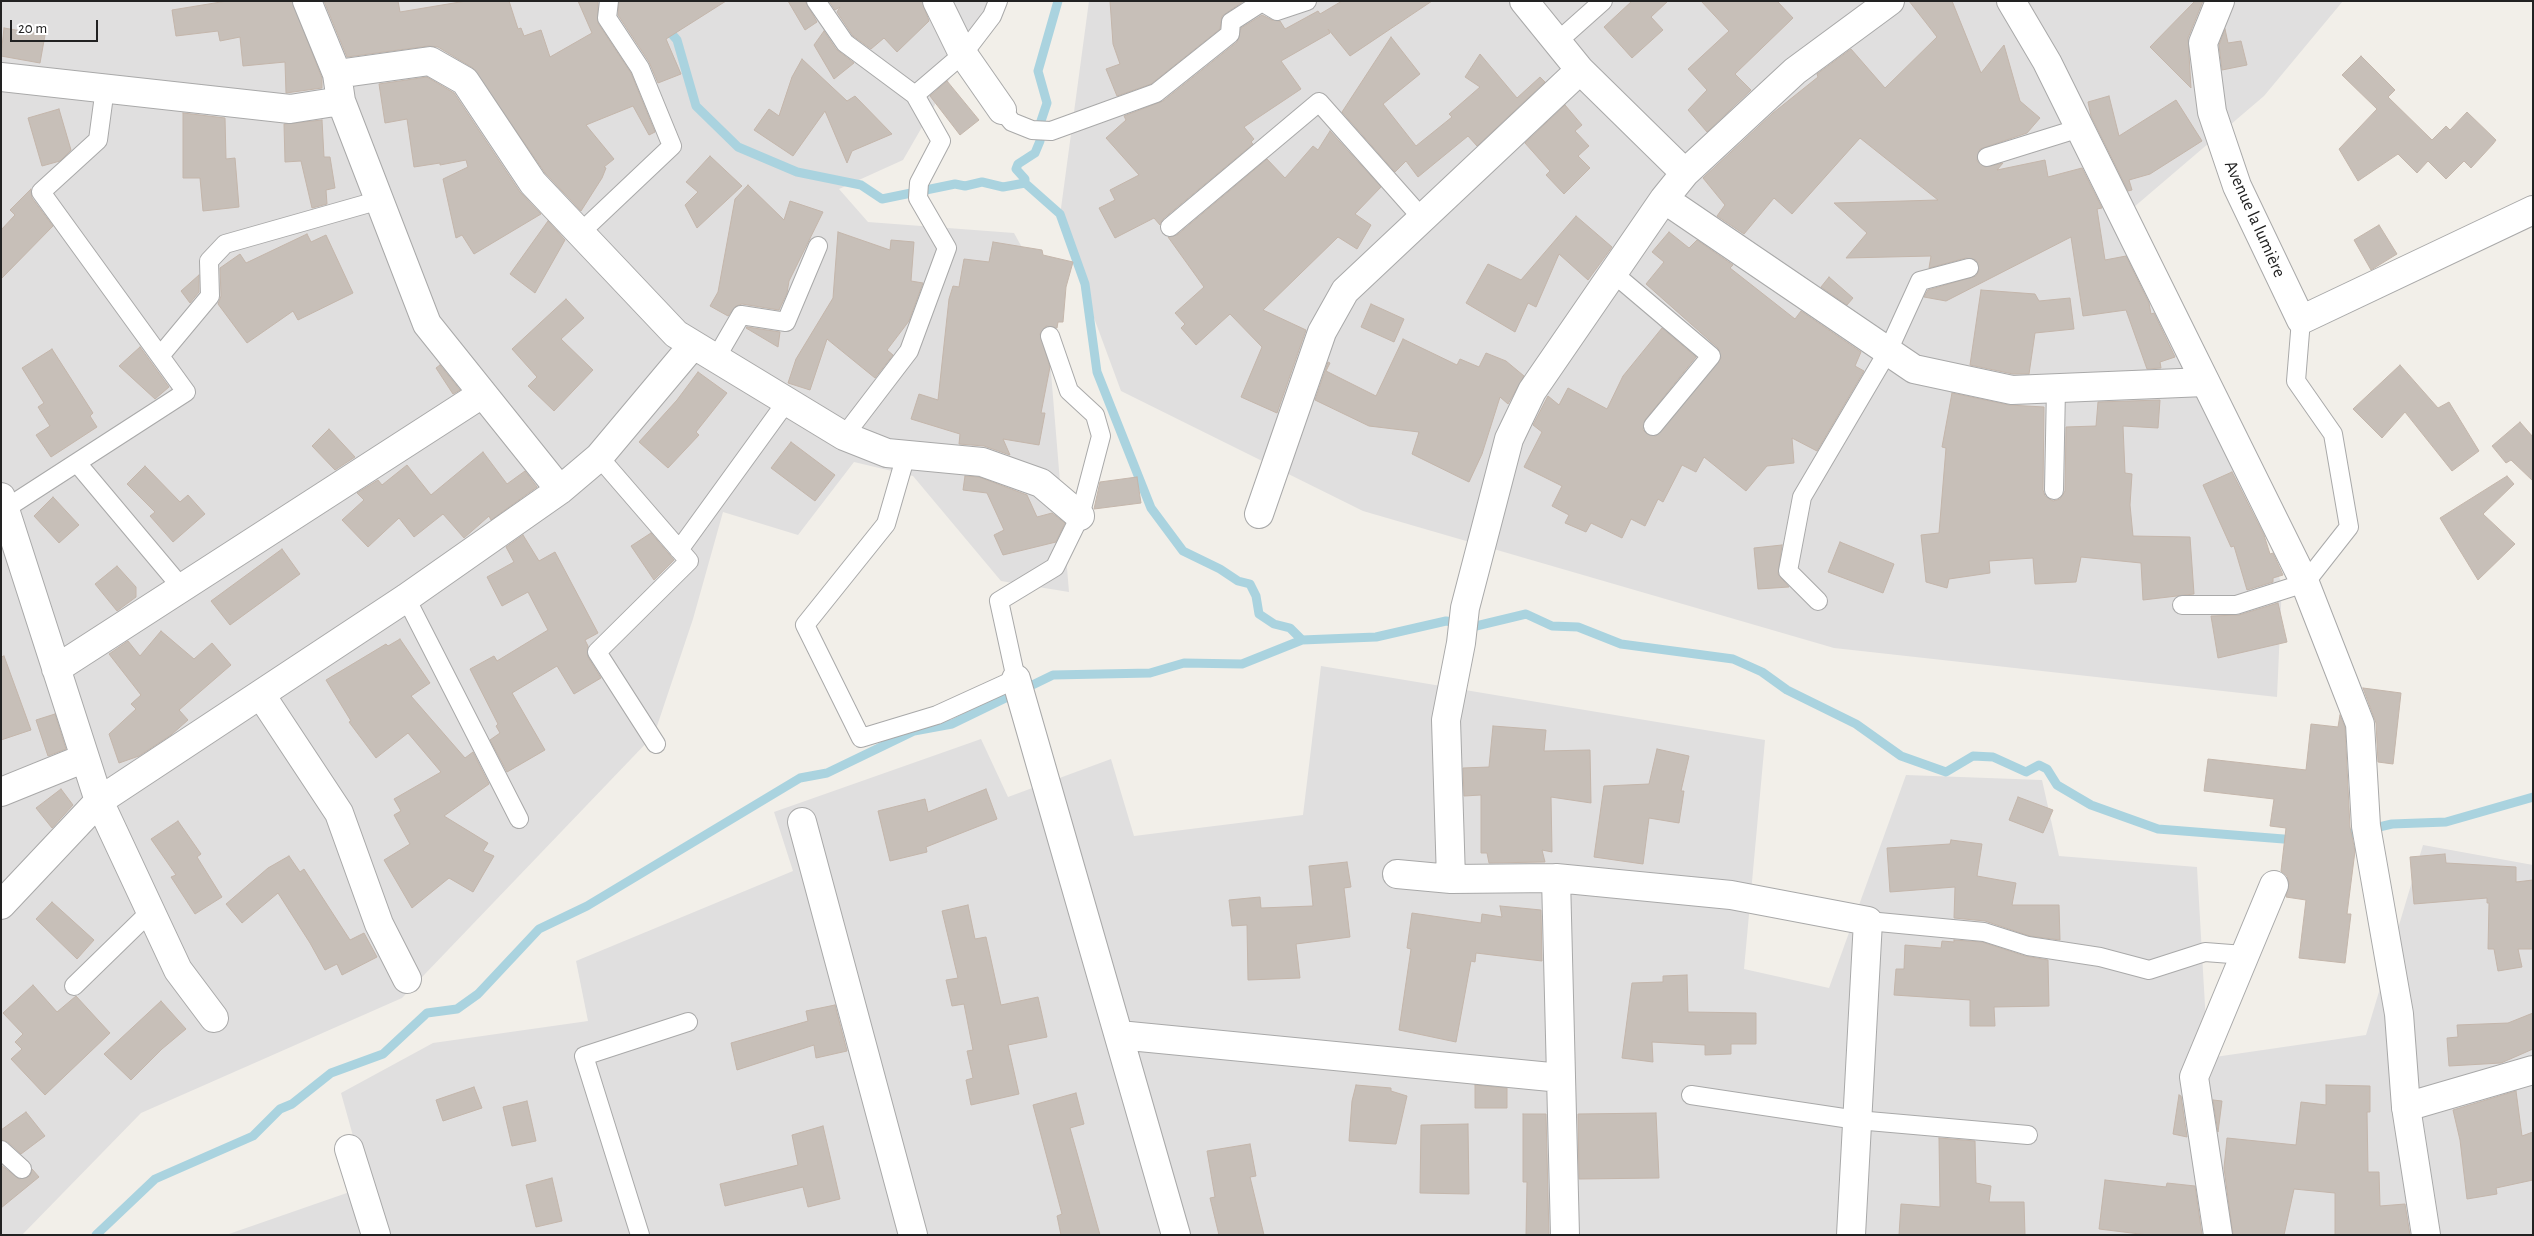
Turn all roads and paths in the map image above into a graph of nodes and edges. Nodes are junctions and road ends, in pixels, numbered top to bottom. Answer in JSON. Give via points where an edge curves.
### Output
{"nodes":[{"id":1,"x":307,"y":1,"type":"edge"},
{"id":2,"x":609,"y":1,"type":"edge"},
{"id":3,"x":816,"y":1,"type":"edge"},
{"id":4,"x":937,"y":1,"type":"edge"},
{"id":5,"x":998,"y":1,"type":"edge"},
{"id":6,"x":1307,"y":1,"type":"edge"},
{"id":7,"x":1524,"y":1,"type":"edge"},
{"id":8,"x":1603,"y":1,"type":"edge"},
{"id":9,"x":1890,"y":1,"type":"edge"},
{"id":10,"x":2011,"y":1,"type":"edge"},
{"id":11,"x":2220,"y":1,"type":"edge"},
{"id":12,"x":1557,"y":42,"type":"junction"},
{"id":13,"x":963,"y":54,"type":"junction"},
{"id":14,"x":1580,"y":70,"type":"junction"},
{"id":15,"x":337,"y":74,"type":"junction"},
{"id":16,"x":1,"y":78,"type":"edge"},
{"id":17,"x":104,"y":88,"type":"junction"},
{"id":18,"x":915,"y":96,"type":"junction"},
{"id":19,"x":342,"y":101,"type":"junction"},
{"id":20,"x":1002,"y":110,"type":"joint"},
{"id":21,"x":2080,"y":128,"type":"junction"},
{"id":22,"x":1987,"y":157,"type":"dead end"},
{"id":23,"x":1686,"y":172,"type":"junction"},
{"id":24,"x":380,"y":200,"type":"junction"},
{"id":25,"x":1664,"y":200,"type":"junction"},
{"id":26,"x":2533,"y":210,"type":"edge"},
{"id":27,"x":1422,"y":218,"type":"junction"},
{"id":28,"x":1170,"y":227,"type":"dead end"},
{"id":29,"x":580,"y":233,"type":"junction"},
{"id":30,"x":818,"y":246,"type":"dead end"},
{"id":31,"x":1969,"y":268,"type":"dead end"},
{"id":32,"x":1613,"y":273,"type":"junction"},
{"id":33,"x":2301,"y":320,"type":"junction"},
{"id":34,"x":1050,"y":336,"type":"dead end"},
{"id":35,"x":693,"y":345,"type":"junction"},
{"id":36,"x":1888,"y":351,"type":"junction"},
{"id":37,"x":160,"y":356,"type":"junction"},
{"id":38,"x":716,"y":358,"type":"junction"},
{"id":39,"x":2205,"y":382,"type":"junction"},
{"id":40,"x":2056,"y":388,"type":"junction"},
{"id":41,"x":482,"y":394,"type":"junction"},
{"id":42,"x":787,"y":401,"type":"junction"},
{"id":43,"x":1653,"y":426,"type":"dead end"},
{"id":44,"x":844,"y":436,"type":"junction"},
{"id":45,"x":906,"y":455,"type":"junction"},
{"id":46,"x":599,"y":456,"type":"junction"},
{"id":47,"x":77,"y":463,"type":"junction"},
{"id":48,"x":560,"y":490,"type":"junction"},
{"id":49,"x":2054,"y":490,"type":"dead end"},
{"id":50,"x":3,"y":506,"type":"edge"},
{"id":51,"x":1259,"y":514,"type":"dead end"},
{"id":52,"x":1080,"y":516,"type":"junction"},
{"id":53,"x":679,"y":550,"type":"junction"},
{"id":54,"x":2305,"y":584,"type":"junction"},
{"id":55,"x":182,"y":588,"type":"junction"},
{"id":56,"x":406,"y":598,"type":"junction"},
{"id":57,"x":1818,"y":601,"type":"dead end"},
{"id":58,"x":2182,"y":606,"type":"dead end"},
{"id":59,"x":56,"y":669,"type":"junction"},
{"id":60,"x":1019,"y":687,"type":"junction"},
{"id":61,"x":261,"y":695,"type":"junction"},
{"id":62,"x":656,"y":744,"type":"dead end"},
{"id":63,"x":84,"y":758,"type":"junction"},
{"id":64,"x":1,"y":792,"type":"edge"},
{"id":65,"x":99,"y":801,"type":"junction"},
{"id":66,"x":519,"y":818,"type":"dead end"},
{"id":67,"x":802,"y":822,"type":"dead end"},
{"id":68,"x":1397,"y":874,"type":"dead end"},
{"id":69,"x":1556,"y":878,"type":"junction"},
{"id":70,"x":1451,"y":879,"type":"junction"},
{"id":71,"x":2274,"y":885,"type":"dead end"},
{"id":72,"x":1,"y":905,"type":"edge"},
{"id":73,"x":151,"y":911,"type":"junction"},
{"id":74,"x":1868,"y":922,"type":"junction"},
{"id":75,"x":2244,"y":955,"type":"junction"},
{"id":76,"x":407,"y":979,"type":"dead end"},
{"id":77,"x":74,"y":986,"type":"dead end"},
{"id":78,"x":214,"y":1018,"type":"dead end"},
{"id":79,"x":688,"y":1022,"type":"dead end"},
{"id":80,"x":1119,"y":1035,"type":"junction"},
{"id":81,"x":2533,"y":1070,"type":"edge"},
{"id":82,"x":1561,"y":1078,"type":"junction"},
{"id":83,"x":1691,"y":1095,"type":"dead end"},
{"id":84,"x":2406,"y":1108,"type":"junction"},
{"id":85,"x":1857,"y":1120,"type":"junction"},
{"id":86,"x":2028,"y":1135,"type":"dead end"},
{"id":87,"x":349,"y":1149,"type":"dead end"},
{"id":88,"x":1,"y":1150,"type":"edge"},
{"id":89,"x":22,"y":1169,"type":"dead end"},
{"id":90,"x":910,"y":1234,"type":"edge"},
{"id":91,"x":376,"y":1235,"type":"edge"},
{"id":92,"x":640,"y":1235,"type":"edge"},
{"id":93,"x":1176,"y":1235,"type":"edge"},
{"id":94,"x":1565,"y":1235,"type":"edge"},
{"id":95,"x":1851,"y":1235,"type":"edge"},
{"id":96,"x":2218,"y":1235,"type":"edge"},
{"id":97,"x":2426,"y":1235,"type":"edge"}],
"edges":[{"from":1,"to":15,"type":"street"},
{"from":2,"to":29,"type":"lane","via":[[607,18],[640,68],[672,146]]},
{"from":3,"to":18,"type":"lane","via":[[845,43]]},
{"from":4,"to":13,"type":"street"},
{"from":5,"to":13,"type":"lane","via":[[992,16]]},
{"from":6,"to":20,"type":"lane","via":[[1277,11],[1262,2],[1231,22],[1230,34],[1156,93],[1051,131],[1032,130],[1012,122]]},
{"from":7,"to":12,"type":"street"},
{"from":8,"to":12,"type":"lane"},
{"from":9,"to":23,"type":"street","via":[[1795,70]]},
{"from":10,"to":21,"type":"street","via":[[2047,62]]},
{"from":11,"to":33,"type":"street","name":"Avenue la lumière","via":[[2204,43],[2212,112],[2237,186]]},
{"from":12,"to":14,"type":"street"},
{"from":13,"to":18,"type":"lane"},
{"from":13,"to":20,"type":"street"},
{"from":14,"to":23,"type":"street"},
{"from":14,"to":27,"type":"street"},
{"from":15,"to":19,"type":"street"},
{"from":15,"to":29,"type":"street","via":[[430,61],[465,82],[533,183]]},
{"from":16,"to":17,"type":"street"},
{"from":17,"to":19,"type":"street","via":[[290,108]]},
{"from":17,"to":37,"type":"lane","via":[[98,140],[41,192]]},
{"from":18,"to":44,"type":"lane","via":[[941,141],[918,190],[948,248],[908,351]]},
{"from":19,"to":24,"type":"street"},
{"from":21,"to":22,"type":"lane"},
{"from":21,"to":39,"type":"street"},
{"from":23,"to":25,"type":"street"},
{"from":24,"to":37,"type":"lane","via":[[225,244],[209,261],[210,296]]},
{"from":24,"to":41,"type":"street","via":[[427,324]]},
{"from":25,"to":32,"type":"street"},
{"from":25,"to":36,"type":"street"},
{"from":26,"to":33,"type":"street"},
{"from":27,"to":28,"type":"lane","via":[[1319,102]]},
{"from":27,"to":51,"type":"street","via":[[1345,291],[1335,307],[1322,332]]},
{"from":29,"to":35,"type":"street","via":[[676,334]]},
{"from":30,"to":38,"type":"lane","via":[[786,322],[741,315]]},
{"from":31,"to":36,"type":"lane","via":[[1920,280]]},
{"from":32,"to":43,"type":"lane","via":[[1711,356]]},
{"from":32,"to":70,"type":"street","via":[[1532,391],[1509,438],[1465,608],[1446,720]]},
{"from":33,"to":54,"type":"lane","via":[[2296,381],[2333,434],[2349,527]]},
{"from":34,"to":52,"type":"lane","via":[[1069,391],[1095,415],[1101,436]]},
{"from":35,"to":38,"type":"street"},
{"from":35,"to":46,"type":"street"},
{"from":36,"to":40,"type":"street","via":[[1914,369],[1923,371],[2012,390]]},
{"from":36,"to":57,"type":"lane","via":[[1802,498],[1788,571]]},
{"from":37,"to":47,"type":"lane","via":[[186,392]]},
{"from":38,"to":42,"type":"street"},
{"from":39,"to":40,"type":"street"},
{"from":39,"to":54,"type":"street"},
{"from":40,"to":49,"type":"lane"},
{"from":41,"to":48,"type":"street"},
{"from":41,"to":55,"type":"street"},
{"from":42,"to":44,"type":"street"},
{"from":42,"to":53,"type":"lane"},
{"from":44,"to":45,"type":"street","via":[[888,453]]},
{"from":45,"to":52,"type":"street","via":[[982,462],[1041,484]]},
{"from":45,"to":60,"type":"lane","via":[[886,524],[805,625],[861,738]]},
{"from":46,"to":48,"type":"street"},
{"from":46,"to":53,"type":"lane"},
{"from":47,"to":50,"type":"lane"},
{"from":47,"to":55,"type":"lane"},
{"from":48,"to":56,"type":"street"},
{"from":50,"to":59,"type":"street"},
{"from":52,"to":60,"type":"lane","via":[[1055,567],[999,601]]},
{"from":53,"to":62,"type":"lane","via":[[689,561],[597,652]]},
{"from":54,"to":58,"type":"lane","via":[[2236,605]]},
{"from":54,"to":84,"type":"street","via":[[2360,724],[2366,826],[2399,1014]]},
{"from":55,"to":59,"type":"street"},
{"from":56,"to":61,"type":"street"},
{"from":56,"to":66,"type":"lane"},
{"from":59,"to":63,"type":"street"},
{"from":60,"to":80,"type":"street"},
{"from":61,"to":65,"type":"street"},
{"from":61,"to":76,"type":"street","via":[[339,813],[379,924]]},
{"from":63,"to":64,"type":"street"},
{"from":63,"to":65,"type":"street"},
{"from":65,"to":72,"type":"street"},
{"from":65,"to":73,"type":"street"},
{"from":67,"to":90,"type":"street"},
{"from":68,"to":70,"type":"street"},
{"from":69,"to":70,"type":"street"},
{"from":69,"to":74,"type":"street","via":[[1732,895]]},
{"from":69,"to":82,"type":"street"},
{"from":71,"to":75,"type":"street"},
{"from":73,"to":77,"type":"lane"},
{"from":73,"to":78,"type":"street","via":[[178,970]]},
{"from":74,"to":75,"type":"lane","via":[[1984,932],[2028,946],[2149,970],[2205,952]]},
{"from":74,"to":85,"type":"street"},
{"from":75,"to":96,"type":"street","via":[[2194,1077]]},
{"from":79,"to":92,"type":"lane","via":[[584,1056]]},
{"from":80,"to":82,"type":"street"},
{"from":80,"to":93,"type":"street"},
{"from":81,"to":84,"type":"street"},
{"from":82,"to":94,"type":"street"},
{"from":83,"to":85,"type":"lane"},
{"from":84,"to":97,"type":"street"},
{"from":85,"to":86,"type":"lane"},
{"from":85,"to":95,"type":"street"},
{"from":87,"to":91,"type":"street"},
{"from":88,"to":89,"type":"lane"}]}
